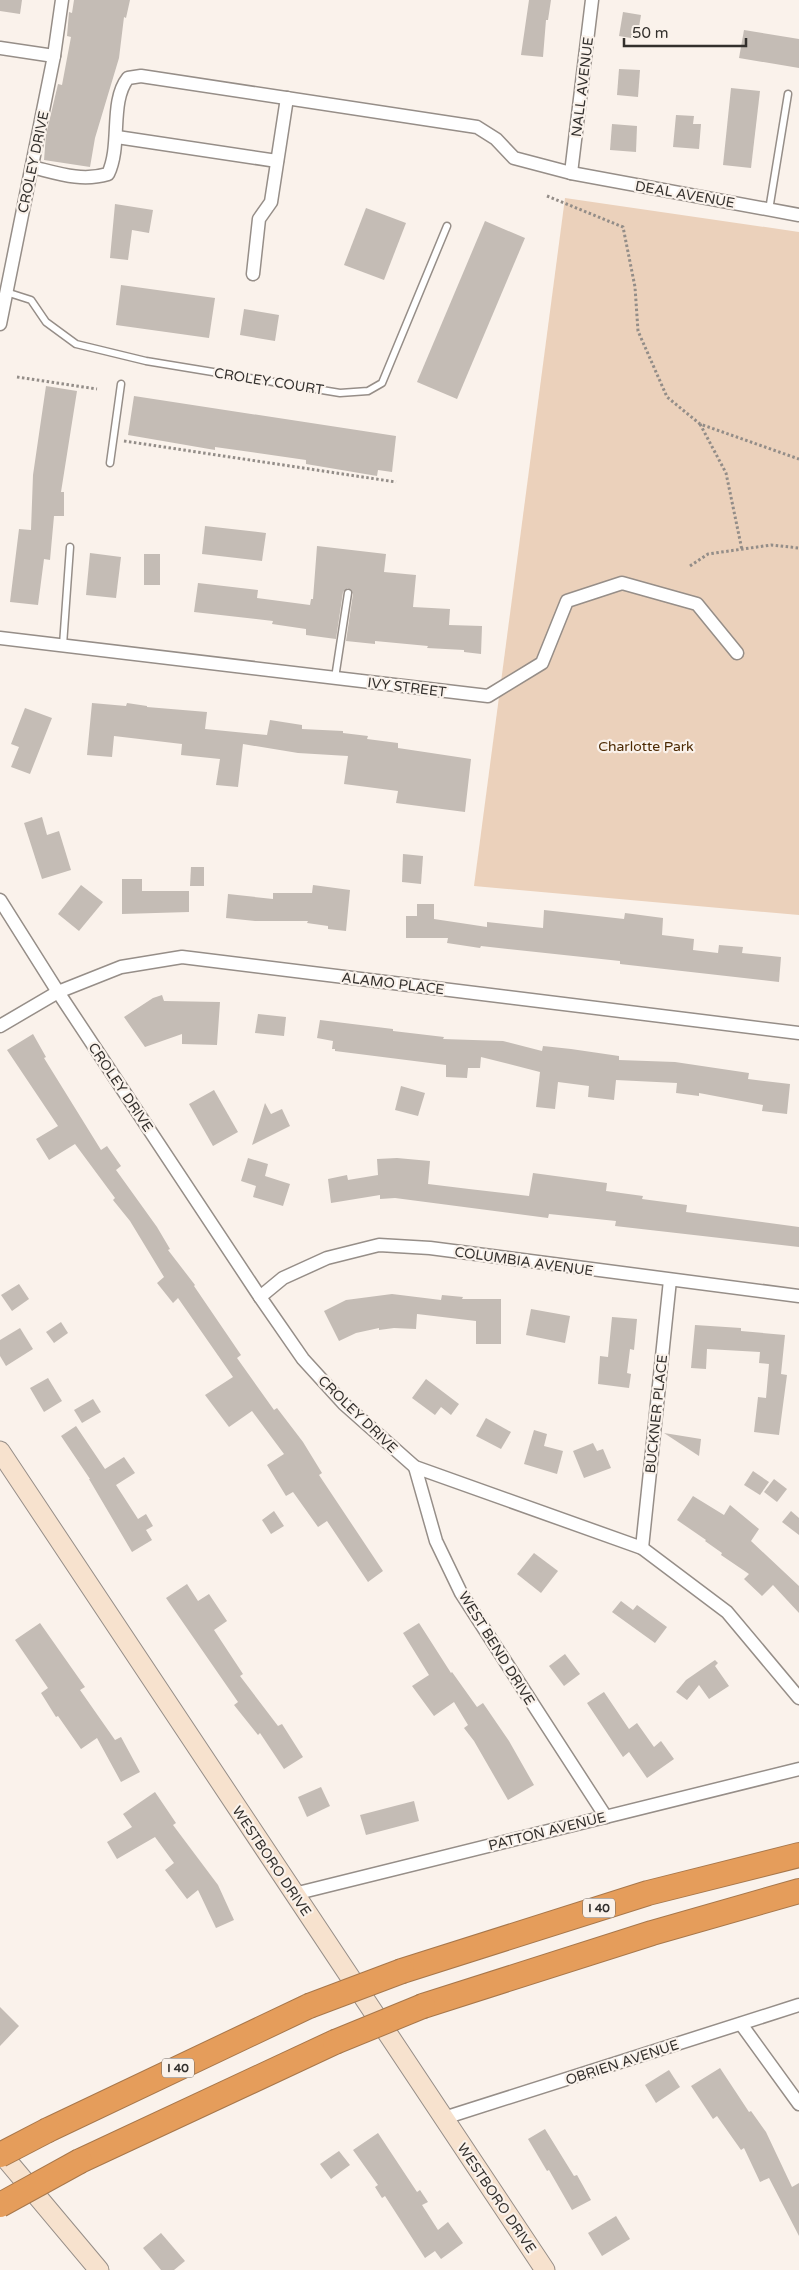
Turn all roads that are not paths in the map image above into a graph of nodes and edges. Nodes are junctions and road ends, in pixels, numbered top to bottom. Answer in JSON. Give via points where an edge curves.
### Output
{"nodes":[{"id":1,"x":62,"y":0,"type":"edge"},
{"id":2,"x":592,"y":0,"type":"edge"},
{"id":3,"x":0,"y":48,"type":"edge"},
{"id":4,"x":54,"y":56,"type":"junction"},
{"id":5,"x":788,"y":94,"type":"dead end"},
{"id":6,"x":287,"y":98,"type":"junction"},
{"id":7,"x":117,"y":137,"type":"junction"},
{"id":8,"x":277,"y":161,"type":"junction"},
{"id":9,"x":32,"y":167,"type":"junction"},
{"id":10,"x":571,"y":174,"type":"junction"},
{"id":11,"x":769,"y":210,"type":"junction"},
{"id":12,"x":799,"y":215,"type":"edge"},
{"id":13,"x":447,"y":226,"type":"dead end"},
{"id":14,"x":254,"y":274,"type":"dead end"},
{"id":15,"x":6,"y":292,"type":"junction"},
{"id":16,"x":0,"y":320,"type":"edge"},
{"id":17,"x":0,"y":324,"type":"edge"},
{"id":18,"x":121,"y":384,"type":"dead end"},
{"id":19,"x":110,"y":463,"type":"dead end"},
{"id":20,"x":70,"y":547,"type":"dead end"},
{"id":21,"x":348,"y":592,"type":"dead end"},
{"id":22,"x":0,"y":638,"type":"edge"},
{"id":23,"x":63,"y":645,"type":"junction"},
{"id":24,"x":737,"y":653,"type":"dead end"},
{"id":25,"x":335,"y":678,"type":"junction"},
{"id":26,"x":0,"y":900,"type":"edge"},
{"id":27,"x":58,"y":992,"type":"junction"},
{"id":28,"x":0,"y":1026,"type":"edge"},
{"id":29,"x":799,"y":1033,"type":"edge"},
{"id":30,"x":670,"y":1280,"type":"junction"},
{"id":31,"x":799,"y":1296,"type":"edge"},
{"id":32,"x":260,"y":1297,"type":"junction"},
{"id":33,"x":0,"y":1451,"type":"edge"},
{"id":34,"x":415,"y":1467,"type":"junction"},
{"id":35,"x":642,"y":1548,"type":"junction"},
{"id":36,"x":799,"y":1698,"type":"edge"},
{"id":37,"x":799,"y":1769,"type":"edge"},
{"id":38,"x":606,"y":1817,"type":"junction"},
{"id":39,"x":799,"y":1855,"type":"edge"},
{"id":40,"x":799,"y":1891,"type":"edge"},
{"id":41,"x":294,"y":1894,"type":"junction"},
{"id":42,"x":799,"y":2005,"type":"edge"},
{"id":43,"x":741,"y":2024,"type":"junction"},
{"id":44,"x":799,"y":2104,"type":"edge"},
{"id":45,"x":444,"y":2118,"type":"junction"},
{"id":46,"x":0,"y":2154,"type":"edge"},
{"id":47,"x":0,"y":2205,"type":"edge"},
{"id":48,"x":99,"y":2270,"type":"edge"},
{"id":49,"x":545,"y":2270,"type":"edge"}],
"edges":[{"from":1,"to":4,"type":"street","name":"CROLEY DRIVE"},
{"from":2,"to":10,"type":"street","name":"NALL AVENUE"},
{"from":3,"to":4,"type":"street"},
{"from":4,"to":9,"type":"street","name":"CROLEY DRIVE"},
{"from":5,"to":11,"type":"lane"},
{"from":6,"to":7,"type":"street","name":"DEAL AVENUE","via":[[141,76],[128,78],[122,85],[119,98]]},
{"from":6,"to":8,"type":"street"},
{"from":6,"to":10,"type":"street","name":"DEAL AVENUE","via":[[477,127],[496,139],[514,158]]},
{"from":7,"to":8,"type":"street"},
{"from":7,"to":9,"type":"street","via":[[108,174],[96,178],[70,177]]},
{"from":8,"to":14,"type":"street","via":[[271,202],[259,219]]},
{"from":9,"to":15,"type":"street","name":"CROLEY DRIVE"},
{"from":10,"to":11,"type":"street","name":"DEAL AVENUE"},
{"from":11,"to":12,"type":"street","name":"DEAL AVENUE"},
{"from":13,"to":15,"type":"lane","name":"CROLEY COURT","via":[[382,383],[368,391],[320,390],[146,362],[76,344],[46,322],[31,300]]},
{"from":15,"to":16,"type":"street","name":"CROLEY DRIVE"},
{"from":16,"to":17,"type":"street","name":"CROLEY DRIVE"},
{"from":18,"to":19,"type":"lane"},
{"from":20,"to":23,"type":"lane"},
{"from":21,"to":25,"type":"lane"},
{"from":22,"to":23,"type":"street","name":"IVY STREET"},
{"from":23,"to":25,"type":"street","name":"IVY STREET"},
{"from":24,"to":25,"type":"street","name":"IVY STREET","via":[[697,604],[622,583],[567,601],[542,663],[488,696]]},
{"from":26,"to":27,"type":"street","name":"CROLEY DRIVE"},
{"from":27,"to":28,"type":"street","name":"ALAMO PLACE"},
{"from":27,"to":29,"type":"street","name":"ALAMO PLACE","via":[[121,968],[182,957]]},
{"from":27,"to":32,"type":"street","name":"CROLEY DRIVE"},
{"from":30,"to":31,"type":"street","name":"COLUMBIA AVENUE"},
{"from":30,"to":32,"type":"street","name":"COLUMBIA AVENUE","via":[[430,1248],[378,1245],[327,1258],[283,1278]]},
{"from":30,"to":35,"type":"street","name":"BUCKNER PLACE"},
{"from":32,"to":34,"type":"street","name":"CROLEY DRIVE","via":[[303,1359],[344,1404]]},
{"from":33,"to":41,"type":"street","name":"WESTBORO DRIVE"},
{"from":34,"to":35,"type":"street","name":"CROLEY DRIVE"},
{"from":34,"to":38,"type":"street","name":"WEST BEND DRIVE","via":[[436,1541],[461,1593]]},
{"from":35,"to":36,"type":"street","name":"CROLEY DRIVE","via":[[727,1612]]},
{"from":37,"to":38,"type":"street","name":"PATTON AVENUE"},
{"from":38,"to":41,"type":"street","name":"PATTON AVENUE"},
{"from":39,"to":46,"type":"highway","number":"I 40","bridge":true,"via":[[648,1892],[402,1971],[309,2006]]},
{"from":40,"to":47,"type":"highway","bridge":true,"via":[[652,1933],[423,2006],[335,2042],[80,2161]]},
{"from":41,"to":45,"type":"street","name":"WESTBORO DRIVE"},
{"from":42,"to":43,"type":"street","name":"OBRIEN AVENUE"},
{"from":43,"to":44,"type":"street"},
{"from":43,"to":45,"type":"street","name":"OBRIEN AVENUE"},
{"from":45,"to":49,"type":"street","name":"WESTBORO DRIVE"},
{"from":46,"to":48,"type":"street"}]}
